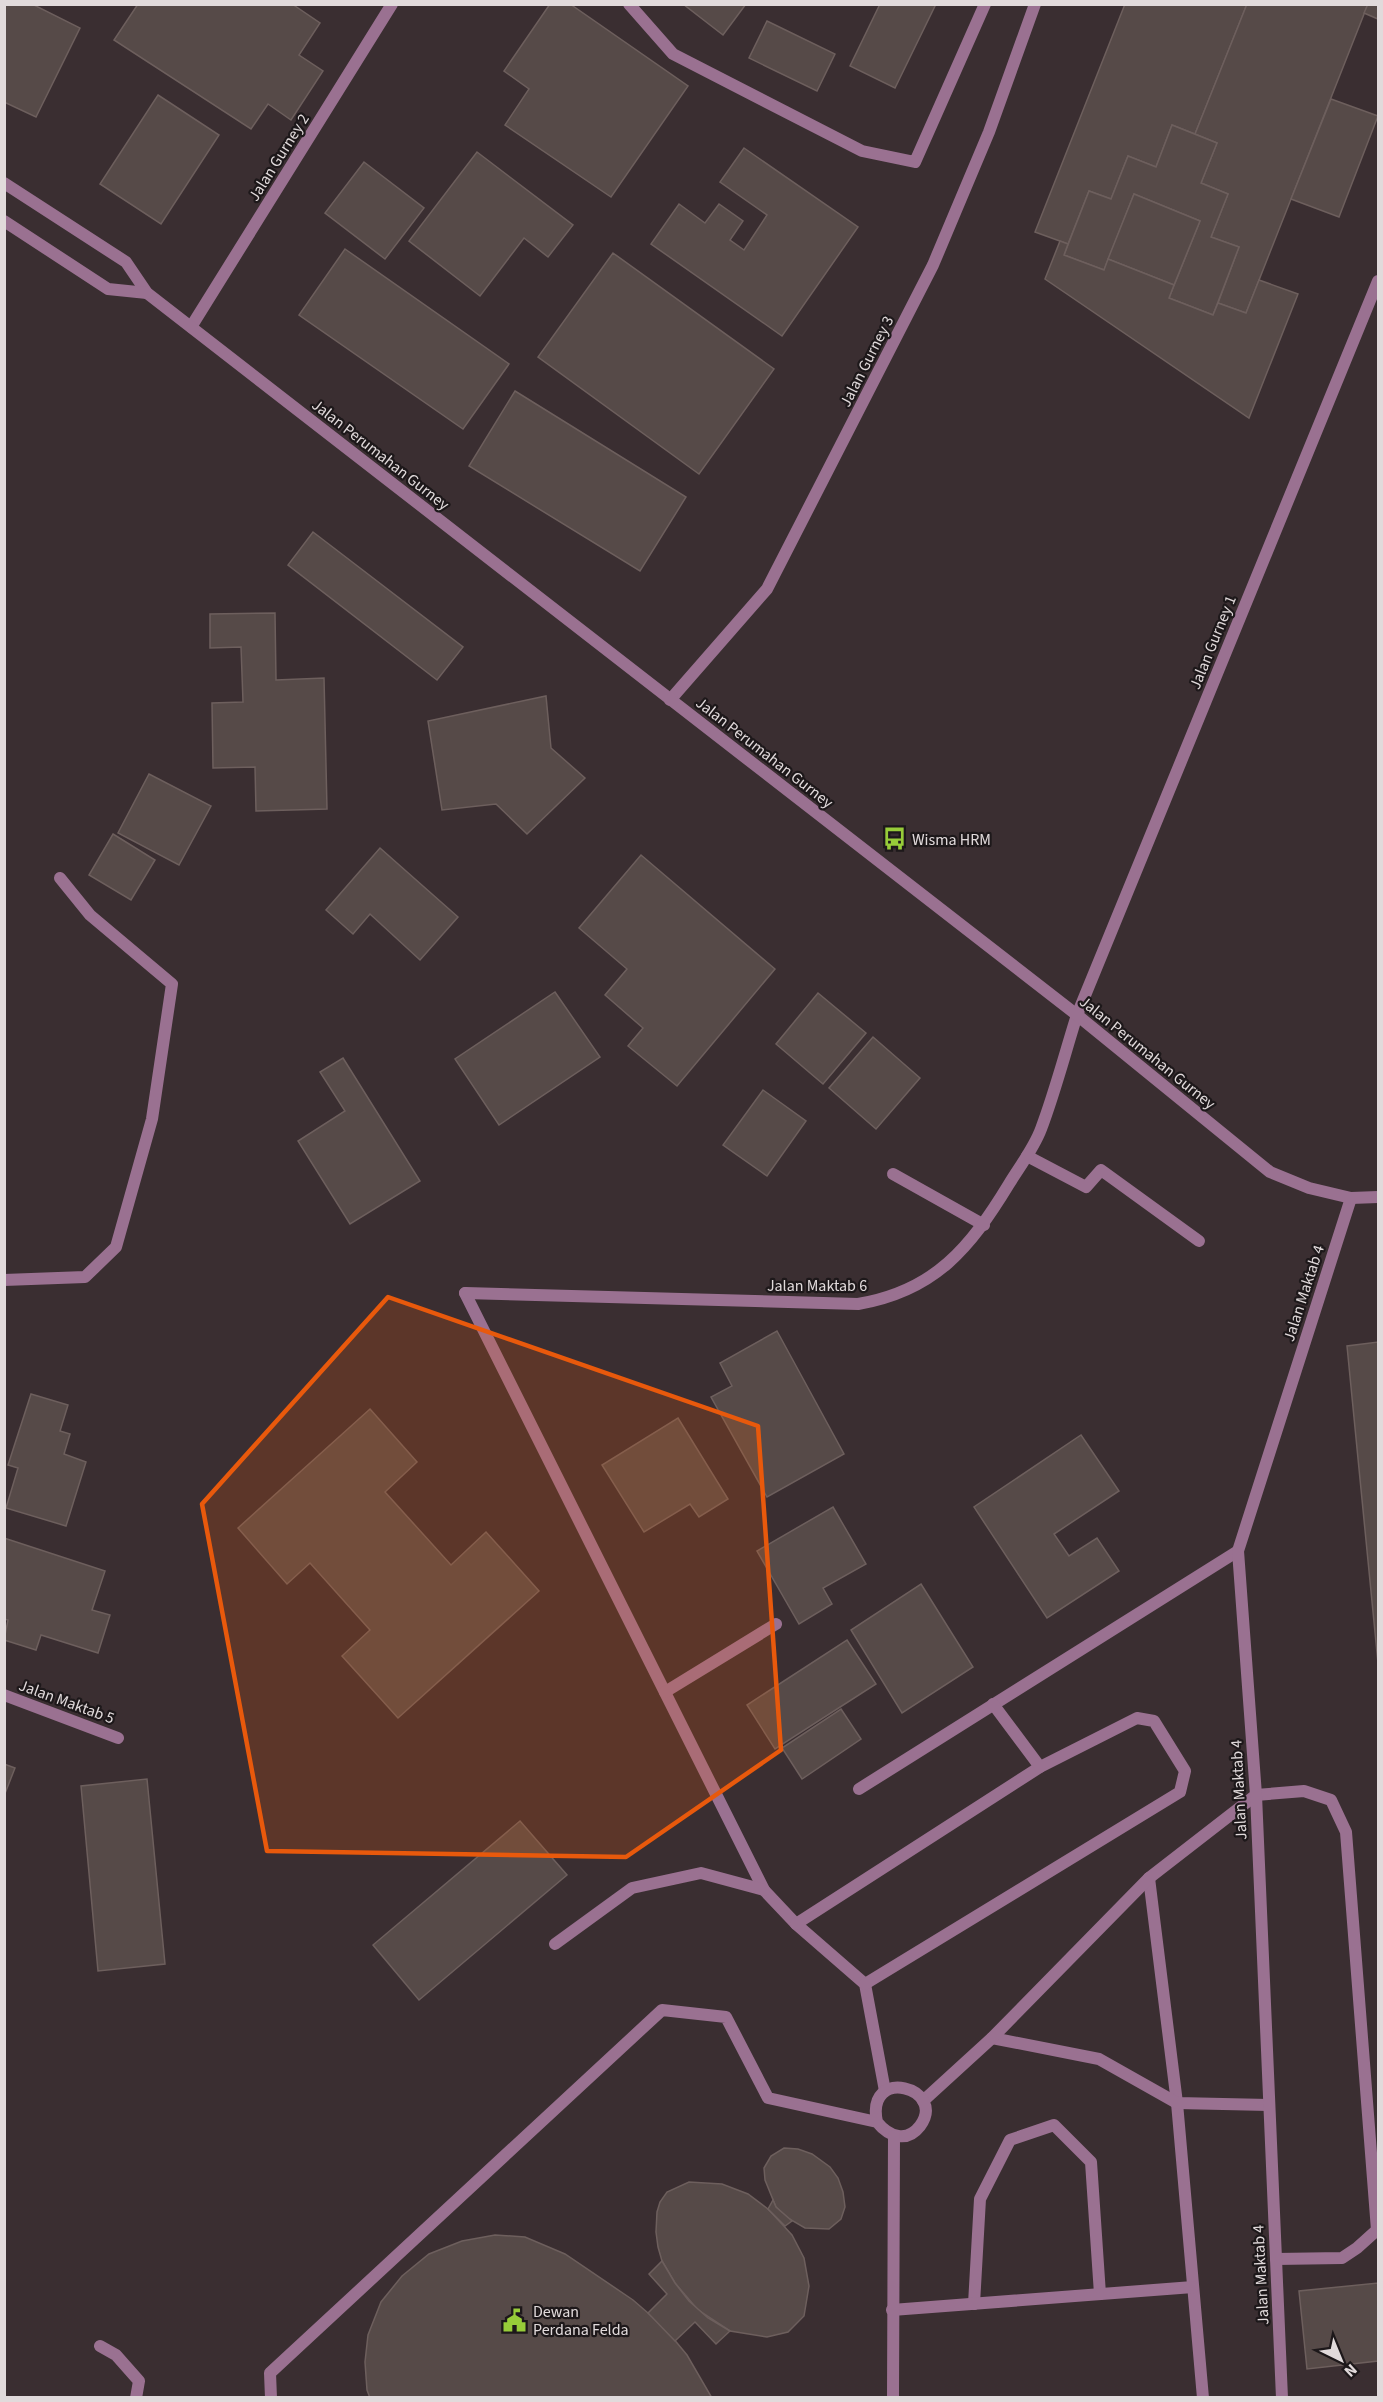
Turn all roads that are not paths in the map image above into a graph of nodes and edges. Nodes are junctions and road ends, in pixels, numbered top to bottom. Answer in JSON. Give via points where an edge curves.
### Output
{"nodes":[{"id":1,"x":392,"y":4,"type":"edge"},
{"id":2,"x":629,"y":4,"type":"edge"},
{"id":3,"x":985,"y":4,"type":"edge"},
{"id":4,"x":1035,"y":4,"type":"edge"},
{"id":5,"x":4,"y":183,"type":"edge"},
{"id":6,"x":4,"y":221,"type":"edge"},
{"id":7,"x":1378,"y":281,"type":"edge"},
{"id":8,"x":147,"y":293,"type":"junction"},
{"id":9,"x":191,"y":327,"type":"junction"},
{"id":10,"x":670,"y":700,"type":"junction"},
{"id":11,"x":60,"y":878,"type":"dead end"},
{"id":12,"x":1077,"y":1015,"type":"junction"},
{"id":13,"x":1027,"y":1156,"type":"junction"},
{"id":14,"x":893,"y":1174,"type":"dead end"},
{"id":15,"x":1351,"y":1197,"type":"junction"},
{"id":16,"x":1378,"y":1197,"type":"edge"},
{"id":17,"x":984,"y":1225,"type":"junction"},
{"id":18,"x":1199,"y":1240,"type":"dead end"},
{"id":19,"x":4,"y":1280,"type":"edge"},
{"id":20,"x":1238,"y":1551,"type":"junction"},
{"id":21,"x":776,"y":1624,"type":"dead end"},
{"id":22,"x":664,"y":1692,"type":"junction"},
{"id":23,"x":4,"y":1695,"type":"edge"},
{"id":24,"x":993,"y":1704,"type":"junction"},
{"id":25,"x":118,"y":1738,"type":"dead end"},
{"id":26,"x":1040,"y":1767,"type":"junction"},
{"id":27,"x":859,"y":1789,"type":"dead end"},
{"id":28,"x":1256,"y":1795,"type":"junction"},
{"id":29,"x":1149,"y":1878,"type":"junction"},
{"id":30,"x":764,"y":1890,"type":"junction"},
{"id":31,"x":796,"y":1924,"type":"junction"},
{"id":32,"x":555,"y":1944,"type":"dead end"},
{"id":33,"x":865,"y":1984,"type":"junction"},
{"id":34,"x":992,"y":2038,"type":"junction"},
{"id":35,"x":885,"y":2091,"type":"junction"},
{"id":36,"x":923,"y":2101,"type":"junction"},
{"id":37,"x":1177,"y":2103,"type":"junction"},
{"id":38,"x":1269,"y":2105,"type":"junction"},
{"id":39,"x":877,"y":2122,"type":"junction"},
{"id":40,"x":894,"y":2136,"type":"junction"},
{"id":41,"x":1276,"y":2259,"type":"junction"},
{"id":42,"x":1194,"y":2287,"type":"junction"},
{"id":43,"x":1100,"y":2294,"type":"junction"},
{"id":44,"x":974,"y":2304,"type":"junction"},
{"id":45,"x":892,"y":2310,"type":"junction"},
{"id":46,"x":100,"y":2346,"type":"dead end"},
{"id":47,"x":136,"y":2397,"type":"edge"},
{"id":48,"x":271,"y":2397,"type":"edge"},
{"id":49,"x":893,"y":2397,"type":"edge"},
{"id":50,"x":1203,"y":2397,"type":"edge"},
{"id":51,"x":1282,"y":2397,"type":"edge"}],
"edges":[{"from":1,"to":9,"type":"street","name":"Jalan Gurney 2"},
{"from":2,"to":3,"type":"street","via":[[674,54],[862,151],[915,162]]},
{"from":4,"to":10,"type":"street","name":"Jalan Gurney 3","via":[[989,132],[933,265],[767,589]]},
{"from":5,"to":8,"type":"street","name":"Jalan Perumahan Gurney","via":[[126,262]]},
{"from":6,"to":8,"type":"street","via":[[108,289]]},
{"from":7,"to":12,"type":"street","name":"Jalan Gurney 1"},
{"from":8,"to":9,"type":"street","name":"Jalan Perumahan Gurney"},
{"from":9,"to":10,"type":"street","name":"Jalan Perumahan Gurney"},
{"from":10,"to":12,"type":"street","name":"Jalan Perumahan Gurney"},
{"from":11,"to":19,"type":"street","via":[[90,915],[172,984],[152,1119],[116,1247],[85,1278]]},
{"from":12,"to":13,"type":"street","name":"Jalan Maktab 6","via":[[1041,1130]]},
{"from":12,"to":15,"type":"street","name":"Jalan Perumahan Gurney","via":[[1270,1172],[1309,1188]]},
{"from":13,"to":17,"type":"street","name":"Jalan Maktab 6"},
{"from":13,"to":18,"type":"street","via":[[1086,1187],[1101,1170]]},
{"from":14,"to":17,"type":"street"},
{"from":15,"to":16,"type":"street","name":"Jalan Perumahan Gurney"},
{"from":15,"to":20,"type":"street","name":"Jalan Maktab 4"},
{"from":17,"to":22,"type":"street","name":"Jalan Maktab 6","via":[[951,1261],[918,1285],[885,1299],[858,1304],[465,1293]]},
{"from":20,"to":24,"type":"street"},
{"from":20,"to":28,"type":"street","name":"Jalan Maktab 4"},
{"from":21,"to":22,"type":"street"},
{"from":22,"to":30,"type":"street"},
{"from":23,"to":25,"type":"street","name":"Jalan Maktab 5"},
{"from":24,"to":26,"type":"street"},
{"from":24,"to":27,"type":"street"},
{"from":26,"to":31,"type":"street"},
{"from":26,"to":33,"type":"street","via":[[1137,1718],[1154,1721],[1185,1771],[1180,1792]]},
{"from":28,"to":29,"type":"street"},
{"from":28,"to":38,"type":"street","name":"Jalan Maktab 4"},
{"from":28,"to":41,"type":"street","via":[[1304,1791],[1331,1800],[1346,1832],[1377,2230],[1342,2258]]},
{"from":29,"to":34,"type":"street"},
{"from":29,"to":37,"type":"street"},
{"from":30,"to":31,"type":"street"},
{"from":30,"to":32,"type":"street","via":[[701,1873],[632,1888]]},
{"from":31,"to":33,"type":"street"},
{"from":33,"to":35,"type":"street"},
{"from":34,"to":36,"type":"street"},
{"from":34,"to":37,"type":"street","via":[[1099,2059]]},
{"from":35,"to":36,"type":"street","via":[[906,2087]]},
{"from":35,"to":39,"type":"street","via":[[874,2111]]},
{"from":36,"to":40,"type":"street","via":[[925,2112],[915,2132]]},
{"from":37,"to":38,"type":"street"},
{"from":37,"to":42,"type":"street"},
{"from":38,"to":41,"type":"street","name":"Jalan Maktab 4"},
{"from":39,"to":40,"type":"street"},
{"from":39,"to":48,"type":"street","via":[[768,2098],[726,2017],[662,2010],[270,2373]]},
{"from":40,"to":45,"type":"street"},
{"from":41,"to":51,"type":"street","name":"Jalan Maktab 4"},
{"from":42,"to":43,"type":"street"},
{"from":42,"to":50,"type":"street"},
{"from":43,"to":44,"type":"street"},
{"from":43,"to":44,"type":"street","via":[[1091,2163],[1054,2125],[1010,2140],[980,2199]]},
{"from":44,"to":45,"type":"street"},
{"from":45,"to":49,"type":"street"},
{"from":46,"to":47,"type":"street","via":[[116,2355],[139,2381]]}]}
